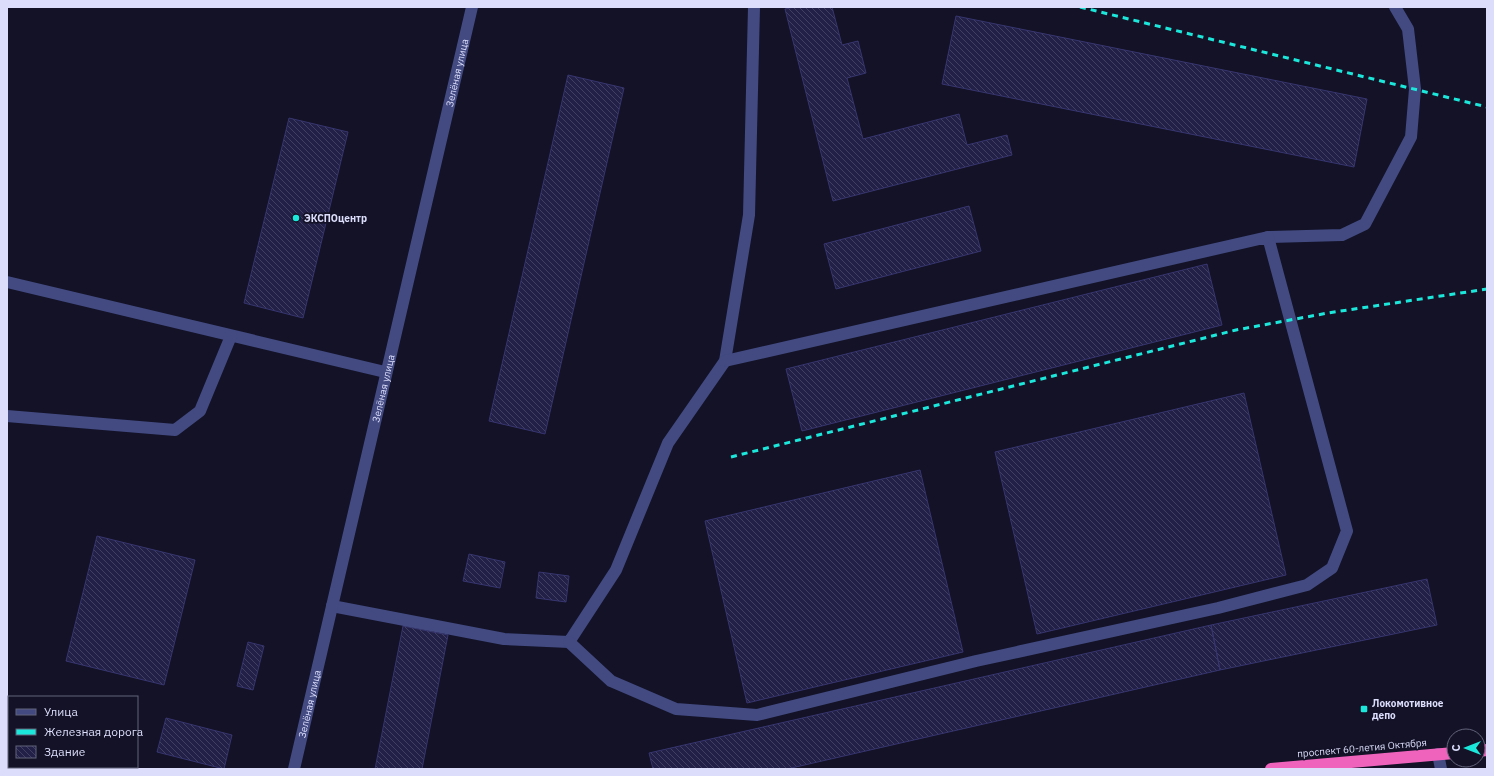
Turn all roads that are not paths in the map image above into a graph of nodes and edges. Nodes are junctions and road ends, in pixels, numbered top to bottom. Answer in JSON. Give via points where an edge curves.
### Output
{"nodes":[{"id":1,"x":472,"y":7,"type":"edge"},
{"id":2,"x":754,"y":7,"type":"edge"},
{"id":3,"x":1395,"y":7,"type":"edge"},
{"id":4,"x":1268,"y":236,"type":"junction"},
{"id":5,"x":7,"y":282,"type":"edge"},
{"id":6,"x":231,"y":336,"type":"junction"},
{"id":7,"x":725,"y":361,"type":"junction"},
{"id":8,"x":386,"y":372,"type":"junction"},
{"id":9,"x":7,"y":416,"type":"edge"},
{"id":10,"x":332,"y":606,"type":"junction"},
{"id":11,"x":569,"y":642,"type":"junction"},
{"id":12,"x":1438,"y":754,"type":"junction"},
{"id":13,"x":1446,"y":754,"type":"edge"},
{"id":14,"x":294,"y":769,"type":"edge"},
{"id":15,"x":1272,"y":769,"type":"edge"},
{"id":16,"x":1441,"y":769,"type":"edge"}],
"edges":[{"from":1,"to":8,"type":"street","name":"Зелёная улица"},
{"from":2,"to":7,"type":"street","via":[[749,215]]},
{"from":3,"to":4,"type":"street","via":[[1408,29],[1415,89],[1411,137],[1365,224],[1342,235]]},
{"from":4,"to":7,"type":"street"},
{"from":4,"to":11,"type":"street","via":[[1347,531],[1332,568],[1307,585],[1218,608],[976,661],[757,715],[676,709],[611,681]]},
{"from":5,"to":6,"type":"street"},
{"from":6,"to":8,"type":"street"},
{"from":6,"to":9,"type":"street","via":[[200,411],[175,430]]},
{"from":7,"to":11,"type":"street","via":[[668,443],[616,570]]},
{"from":8,"to":10,"type":"street","name":"Зелёная улица"},
{"from":10,"to":11,"type":"street","via":[[504,639]]},
{"from":10,"to":14,"type":"street","name":"Зелёная улица"},
{"from":12,"to":13,"type":"highway","name":"проспект 60-летия Октября"},
{"from":12,"to":15,"type":"highway","name":"проспект 60-летия Октября"},
{"from":12,"to":16,"type":"street"}]}
